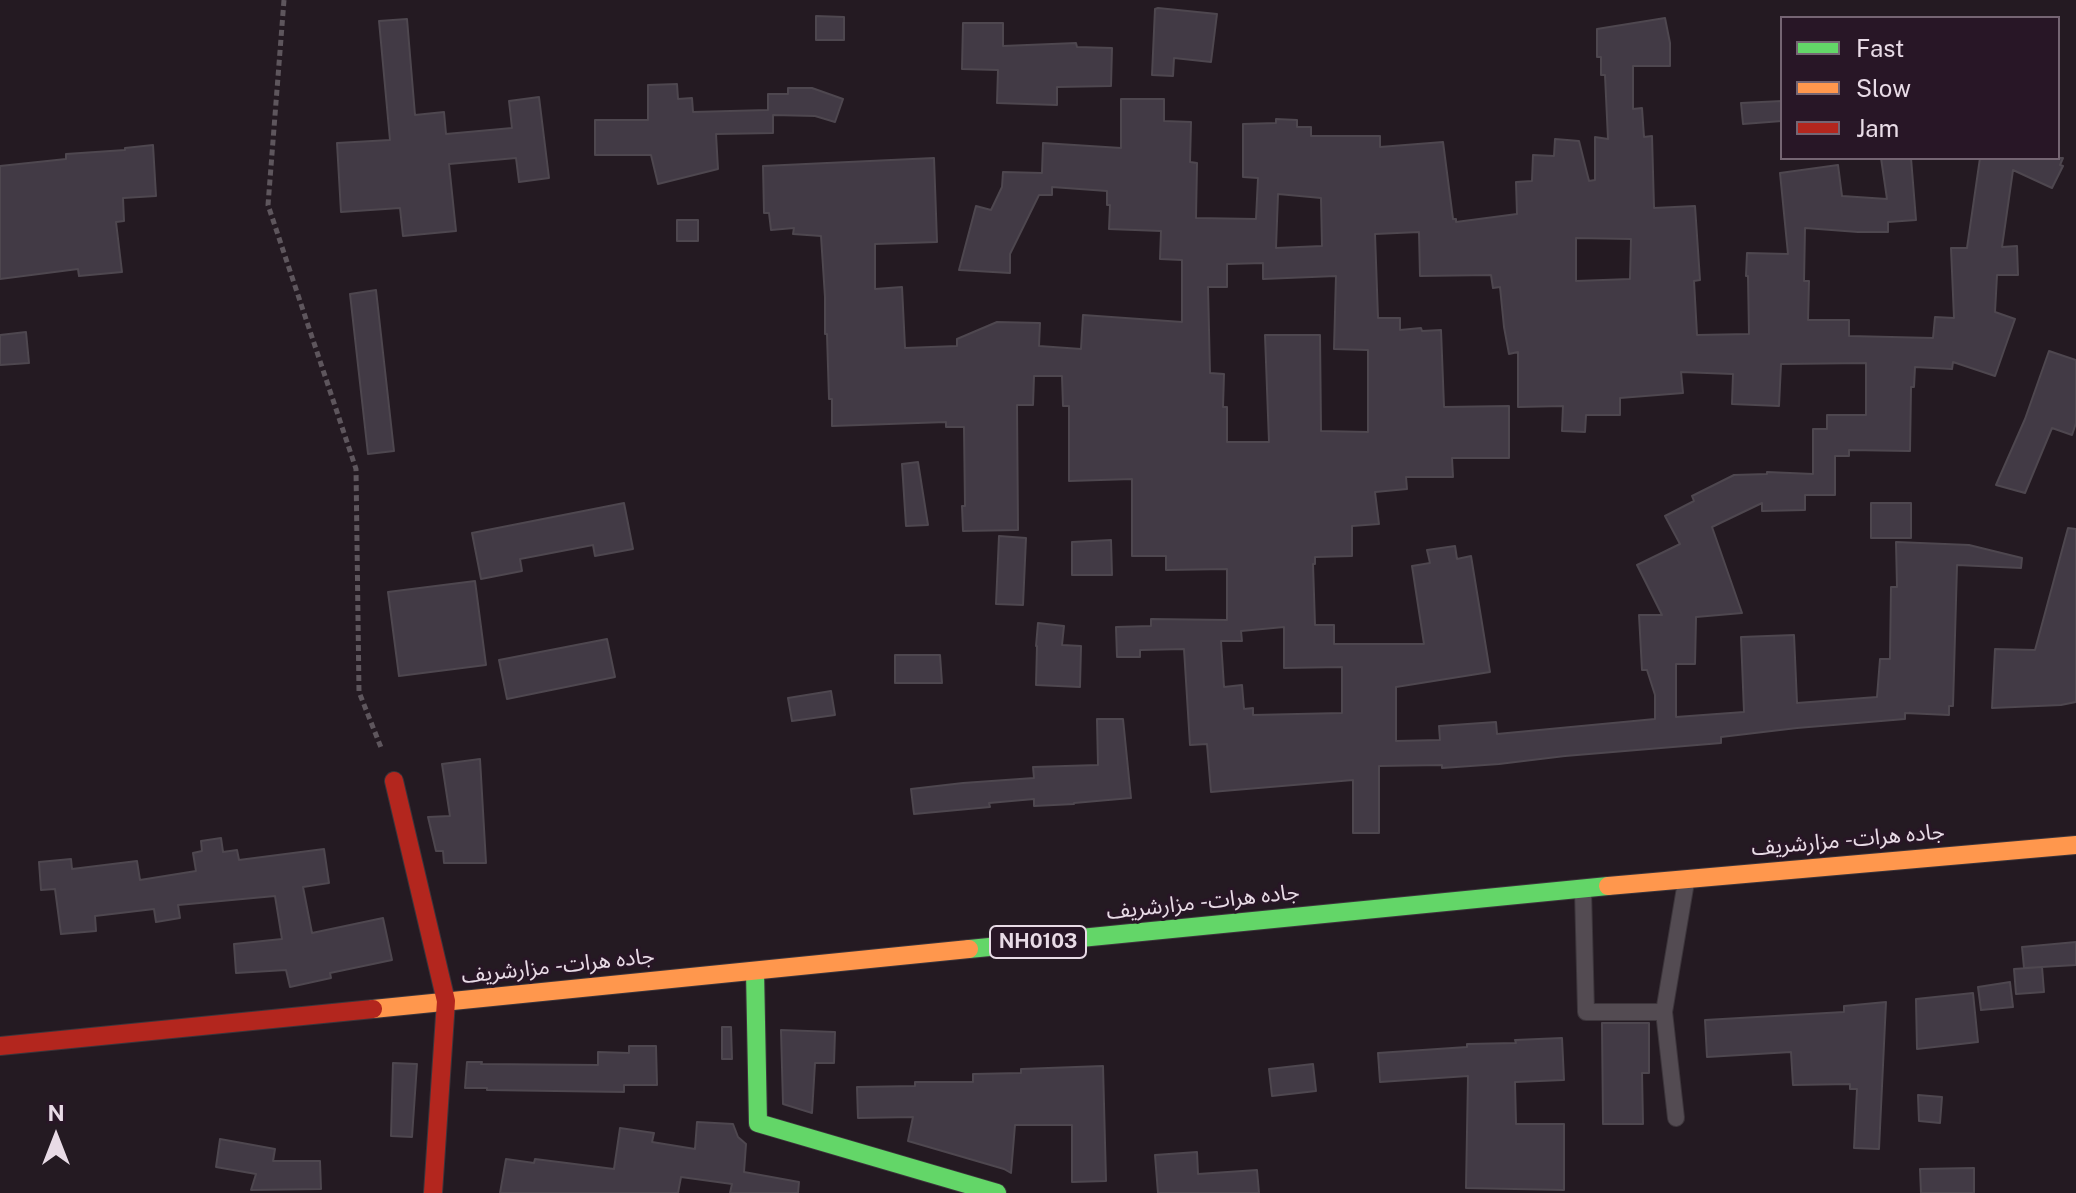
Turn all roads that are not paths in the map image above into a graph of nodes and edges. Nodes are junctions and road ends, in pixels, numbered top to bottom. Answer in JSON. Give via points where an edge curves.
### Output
{"nodes":[{"id":1,"x":394,"y":781,"type":"road end"},
{"id":2,"x":2076,"y":845,"type":"edge"},
{"id":3,"x":1686,"y":878,"type":"junction"},
{"id":4,"x":1583,"y":888,"type":"junction"},
{"id":5,"x":755,"y":971,"type":"junction"},
{"id":6,"x":446,"y":1001,"type":"junction"},
{"id":7,"x":1664,"y":1012,"type":"junction"},
{"id":8,"x":0,"y":1046,"type":"edge"},
{"id":9,"x":1676,"y":1118,"type":"dead end"},
{"id":10,"x":433,"y":1193,"type":"edge"},
{"id":11,"x":997,"y":1193,"type":"edge"}],
"edges":[{"from":1,"to":6,"type":"main road"},
{"from":2,"to":3,"type":"main road","name":"جاده هرات- مزارشریف","number":"NH0103"},
{"from":3,"to":4,"type":"main road","name":"جاده هرات- مزارشریف","number":"NH0103"},
{"from":3,"to":7,"type":"lane"},
{"from":4,"to":5,"type":"main road","name":"جاده هرات- مزارشریف","number":"NH0103"},
{"from":4,"to":7,"type":"lane","via":[[1586,1012]]},
{"from":5,"to":6,"type":"main road","name":"جاده هرات- مزارشریف","number":"NH0103"},
{"from":5,"to":11,"type":"main road","via":[[758,1123]]},
{"from":6,"to":8,"type":"main road","name":"جاده هرات- مزارشریف","number":"NH0103"},
{"from":6,"to":10,"type":"main road"},
{"from":7,"to":9,"type":"lane"}]}
